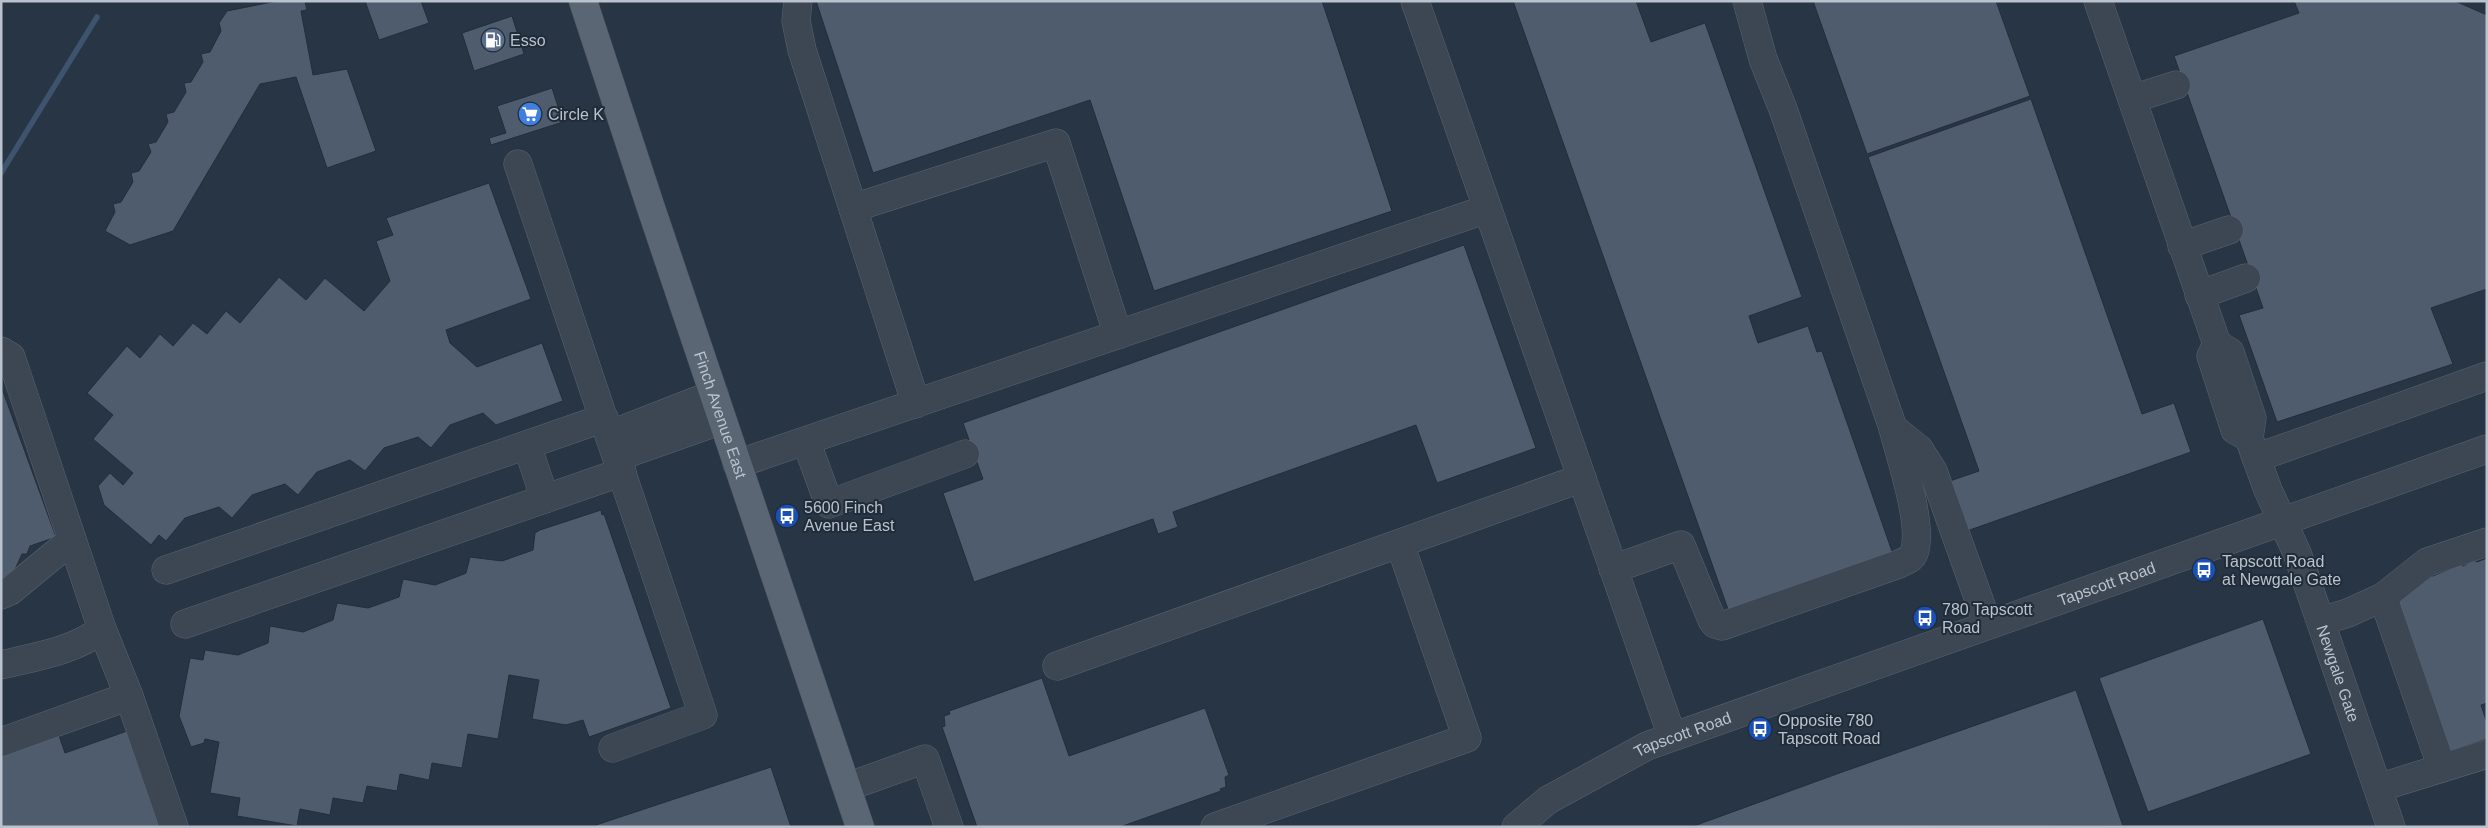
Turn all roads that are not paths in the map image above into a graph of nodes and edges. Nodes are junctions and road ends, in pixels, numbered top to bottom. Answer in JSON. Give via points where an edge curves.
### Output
{"nodes":[{"id":1,"x":583,"y":1,"type":"edge"},
{"id":2,"x":798,"y":1,"type":"edge"},
{"id":3,"x":1415,"y":1,"type":"edge"},
{"id":4,"x":1747,"y":1,"type":"edge"},
{"id":5,"x":2098,"y":1,"type":"edge"},
{"id":6,"x":2176,"y":85,"type":"dead end"},
{"id":7,"x":2132,"y":99,"type":"junction"},
{"id":8,"x":518,"y":164,"type":"dead end"},
{"id":9,"x":853,"y":208,"type":"junction"},
{"id":10,"x":1487,"y":209,"type":"junction"},
{"id":11,"x":2229,"y":230,"type":"dead end"},
{"id":12,"x":2182,"y":246,"type":"junction"},
{"id":13,"x":2246,"y":278,"type":"dead end"},
{"id":14,"x":2199,"y":295,"type":"junction"},
{"id":15,"x":1118,"y":335,"type":"junction"},
{"id":16,"x":1,"y":351,"type":"edge"},
{"id":17,"x":2487,"y":376,"type":"edge"},
{"id":18,"x":714,"y":394,"type":"junction"},
{"id":19,"x":916,"y":404,"type":"junction"},
{"id":20,"x":722,"y":420,"type":"junction"},
{"id":21,"x":1893,"y":428,"type":"junction"},
{"id":22,"x":806,"y":441,"type":"junction"},
{"id":23,"x":527,"y":445,"type":"junction"},
{"id":24,"x":613,"y":445,"type":"junction"},
{"id":25,"x":2252,"y":448,"type":"junction"},
{"id":26,"x":2487,"y":449,"type":"edge"},
{"id":27,"x":965,"y":454,"type":"dead end"},
{"id":28,"x":737,"y":464,"type":"junction"},
{"id":29,"x":1582,"y":478,"type":"junction"},
{"id":30,"x":545,"y":499,"type":"junction"},
{"id":31,"x":2282,"y":522,"type":"junction"},
{"id":32,"x":72,"y":540,"type":"junction"},
{"id":33,"x":2487,"y":542,"type":"edge"},
{"id":34,"x":1400,"y":544,"type":"junction"},
{"id":35,"x":1613,"y":568,"type":"junction"},
{"id":36,"x":166,"y":570,"type":"dead end"},
{"id":37,"x":1,"y":595,"type":"edge"},
{"id":38,"x":2383,"y":597,"type":"junction"},
{"id":39,"x":2321,"y":622,"type":"junction"},
{"id":40,"x":185,"y":624,"type":"dead end"},
{"id":41,"x":1988,"y":625,"type":"junction"},
{"id":42,"x":102,"y":629,"type":"junction"},
{"id":43,"x":1,"y":665,"type":"edge"},
{"id":44,"x":1057,"y":666,"type":"dead end"},
{"id":45,"x":130,"y":696,"type":"junction"},
{"id":46,"x":1672,"y":736,"type":"junction"},
{"id":47,"x":1,"y":742,"type":"edge"},
{"id":48,"x":613,"y":748,"type":"dead end"},
{"id":49,"x":2487,"y":754,"type":"edge"},
{"id":50,"x":2442,"y":768,"type":"junction"},
{"id":51,"x":847,"y":787,"type":"junction"},
{"id":52,"x":2378,"y":788,"type":"junction"},
{"id":53,"x":174,"y":827,"type":"edge"},
{"id":54,"x":860,"y":827,"type":"edge"},
{"id":55,"x":949,"y":827,"type":"edge"},
{"id":56,"x":1215,"y":827,"type":"edge"},
{"id":57,"x":1516,"y":827,"type":"edge"},
{"id":58,"x":2391,"y":827,"type":"edge"}],
"edges":[{"from":1,"to":18,"type":"main road","name":"Finch Avenue East"},
{"from":2,"to":9,"type":"street","via":[[796,21],[802,50]]},
{"from":3,"to":10,"type":"street"},
{"from":4,"to":21,"type":"street","via":[[1763,59]]},
{"from":5,"to":7,"type":"street"},
{"from":6,"to":7,"type":"street"},
{"from":7,"to":12,"type":"street"},
{"from":8,"to":24,"type":"street"},
{"from":9,"to":15,"type":"street","via":[[1056,143]]},
{"from":9,"to":19,"type":"street"},
{"from":10,"to":15,"type":"street"},
{"from":10,"to":29,"type":"street"},
{"from":11,"to":12,"type":"street"},
{"from":12,"to":14,"type":"street"},
{"from":13,"to":14,"type":"street"},
{"from":14,"to":25,"type":"street","via":[[2218,344],[2230,352],[2252,418]]},
{"from":15,"to":19,"type":"street"},
{"from":16,"to":32,"type":"street","via":[[11,357]]},
{"from":17,"to":25,"type":"street"},
{"from":18,"to":20,"type":"main road","name":"Finch Avenue East"},
{"from":18,"to":24,"type":"street"},
{"from":19,"to":22,"type":"street"},
{"from":20,"to":24,"type":"street"},
{"from":20,"to":28,"type":"main road","name":"Finch Avenue East"},
{"from":21,"to":35,"type":"street","via":[[1915,518],[1914,553],[1910,559],[1722,626],[1712,620],[1681,546]]},
{"from":21,"to":41,"type":"street","via":[[1919,448],[1933,471]]},
{"from":22,"to":27,"type":"street","via":[[829,504]]},
{"from":22,"to":28,"type":"street"},
{"from":23,"to":24,"type":"street"},
{"from":23,"to":30,"type":"street"},
{"from":23,"to":36,"type":"street"},
{"from":24,"to":30,"type":"street"},
{"from":24,"to":48,"type":"street","via":[[703,715]]},
{"from":25,"to":31,"type":"street","name":"Newgale Gate"},
{"from":26,"to":31,"type":"street","name":"Tapscott Road"},
{"from":28,"to":51,"type":"main road","name":"Finch Avenue East"},
{"from":29,"to":34,"type":"street"},
{"from":29,"to":35,"type":"street"},
{"from":30,"to":40,"type":"street"},
{"from":31,"to":39,"type":"street","name":"Newgale Gate","via":[[2297,553]]},
{"from":31,"to":41,"type":"street","name":"Tapscott Road"},
{"from":32,"to":37,"type":"street"},
{"from":32,"to":42,"type":"street"},
{"from":33,"to":38,"type":"street","via":[[2427,562]]},
{"from":34,"to":44,"type":"street"},
{"from":34,"to":56,"type":"street","via":[[1467,738]]},
{"from":35,"to":46,"type":"street"},
{"from":38,"to":39,"type":"street"},
{"from":38,"to":50,"type":"street"},
{"from":39,"to":52,"type":"street","name":"Newgale Gate"},
{"from":41,"to":46,"type":"street","name":"Tapscott Road"},
{"from":42,"to":43,"type":"street","via":[[88,641],[74,647]]},
{"from":42,"to":45,"type":"street"},
{"from":45,"to":47,"type":"street"},
{"from":45,"to":53,"type":"street"},
{"from":46,"to":57,"type":"street","name":"Tapscott Road","via":[[1646,746],[1548,800]]},
{"from":49,"to":50,"type":"street"},
{"from":50,"to":52,"type":"street"},
{"from":51,"to":54,"type":"main road","name":"Finch Avenue East"},
{"from":51,"to":55,"type":"street","via":[[925,759]]},
{"from":52,"to":58,"type":"street","name":"Newgale Gate"}]}
